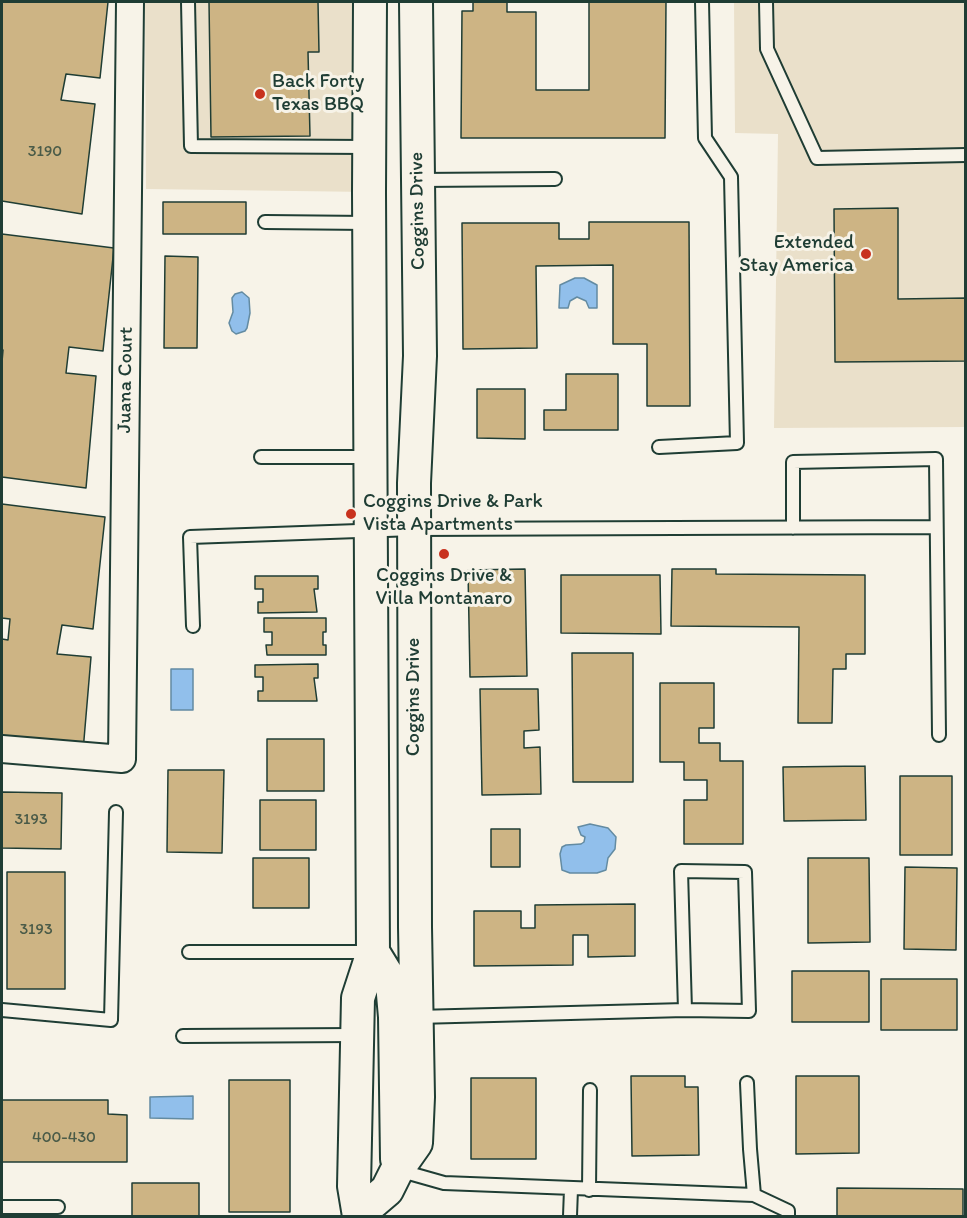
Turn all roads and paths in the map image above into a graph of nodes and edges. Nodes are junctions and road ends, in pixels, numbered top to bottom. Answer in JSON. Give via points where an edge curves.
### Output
{"nodes":[{"id":1,"x":130,"y":2,"type":"edge"},
{"id":2,"x":188,"y":2,"type":"edge"},
{"id":3,"x":370,"y":2,"type":"edge"},
{"id":4,"x":416,"y":2,"type":"edge"},
{"id":5,"x":702,"y":2,"type":"edge"},
{"id":6,"x":766,"y":2,"type":"edge"},
{"id":7,"x":369,"y":147,"type":"junction"},
{"id":8,"x":966,"y":155,"type":"edge"},
{"id":9,"x":555,"y":179,"type":"dead end"},
{"id":10,"x":417,"y":180,"type":"junction"},
{"id":11,"x":265,"y":222,"type":"dead end"},
{"id":12,"x":369,"y":223,"type":"junction"},
{"id":13,"x":659,"y":447,"type":"dead end"},
{"id":14,"x":261,"y":457,"type":"dead end"},
{"id":15,"x":371,"y":458,"type":"junction"},
{"id":16,"x":936,"y":527,"type":"junction"},
{"id":17,"x":793,"y":528,"type":"junction"},
{"id":18,"x":414,"y":529,"type":"junction"},
{"id":19,"x":372,"y":531,"type":"junction"},
{"id":20,"x":193,"y":626,"type":"dead end"},
{"id":21,"x":939,"y":735,"type":"dead end"},
{"id":22,"x":2,"y":749,"type":"edge"},
{"id":23,"x":116,"y":812,"type":"dead end"},
{"id":24,"x":189,"y":952,"type":"dead end"},
{"id":25,"x":373,"y":952,"type":"junction"},
{"id":26,"x":2,"y":1010,"type":"edge"},
{"id":27,"x":685,"y":1010,"type":"junction"},
{"id":28,"x":406,"y":1017,"type":"junction"},
{"id":29,"x":357,"y":1035,"type":"junction"},
{"id":30,"x":183,"y":1036,"type":"dead end"},
{"id":31,"x":747,"y":1083,"type":"dead end"},
{"id":32,"x":590,"y":1090,"type":"dead end"},
{"id":33,"x":397,"y":1170,"type":"junction"},
{"id":34,"x":571,"y":1189,"type":"junction"},
{"id":35,"x":589,"y":1190,"type":"junction"},
{"id":36,"x":754,"y":1196,"type":"junction"},
{"id":37,"x":2,"y":1207,"type":"edge"},
{"id":38,"x":58,"y":1207,"type":"dead end"},
{"id":39,"x":359,"y":1215,"type":"edge"},
{"id":40,"x":570,"y":1216,"type":"edge"},
{"id":41,"x":788,"y":1216,"type":"edge"}],
"edges":[{"from":1,"to":22,"type":"street","name":"Juana Court","via":[[122,759]]},
{"from":2,"to":7,"type":"lane","via":[[191,146]]},
{"from":3,"to":7,"type":"street"},
{"from":4,"to":10,"type":"street","name":"Coggins Drive"},
{"from":5,"to":13,"type":"lane","via":[[705,138],[731,177],[736,443]]},
{"from":6,"to":8,"type":"lane","via":[[767,49],[818,158]]},
{"from":7,"to":12,"type":"street"},
{"from":9,"to":10,"type":"lane"},
{"from":10,"to":18,"type":"street","name":"Coggins Drive","via":[[420,357]]},
{"from":11,"to":12,"type":"lane"},
{"from":12,"to":15,"type":"street"},
{"from":14,"to":15,"type":"lane"},
{"from":15,"to":19,"type":"street"},
{"from":16,"to":17,"type":"lane"},
{"from":16,"to":17,"type":"lane","via":[[936,459],[793,462]]},
{"from":16,"to":21,"type":"lane"},
{"from":17,"to":18,"type":"lane"},
{"from":18,"to":19,"type":"lane"},
{"from":18,"to":28,"type":"street","name":"Coggins Drive"},
{"from":19,"to":20,"type":"lane","via":[[190,537]]},
{"from":19,"to":25,"type":"street"},
{"from":23,"to":26,"type":"lane","via":[[111,1020]]},
{"from":24,"to":25,"type":"lane"},
{"from":25,"to":28,"type":"street","name":"Coggins Drive"},
{"from":25,"to":29,"type":"street","via":[[358,999]]},
{"from":27,"to":27,"type":"lane","via":[[749,1011],[745,872],[681,871]]},
{"from":27,"to":28,"type":"lane"},
{"from":28,"to":33,"type":"street","name":"Coggins Drive","via":[[395,1113]]},
{"from":29,"to":30,"type":"lane"},
{"from":29,"to":39,"type":"street","via":[[354,1186]]},
{"from":31,"to":36,"type":"lane"},
{"from":32,"to":35,"type":"lane"},
{"from":33,"to":34,"type":"lane","via":[[444,1183]]},
{"from":33,"to":39,"type":"street","via":[[387,1191]]},
{"from":34,"to":35,"type":"lane"},
{"from":34,"to":40,"type":"lane"},
{"from":35,"to":36,"type":"lane"},
{"from":36,"to":41,"type":"lane","via":[[788,1211]]},
{"from":37,"to":38,"type":"lane"}]}
